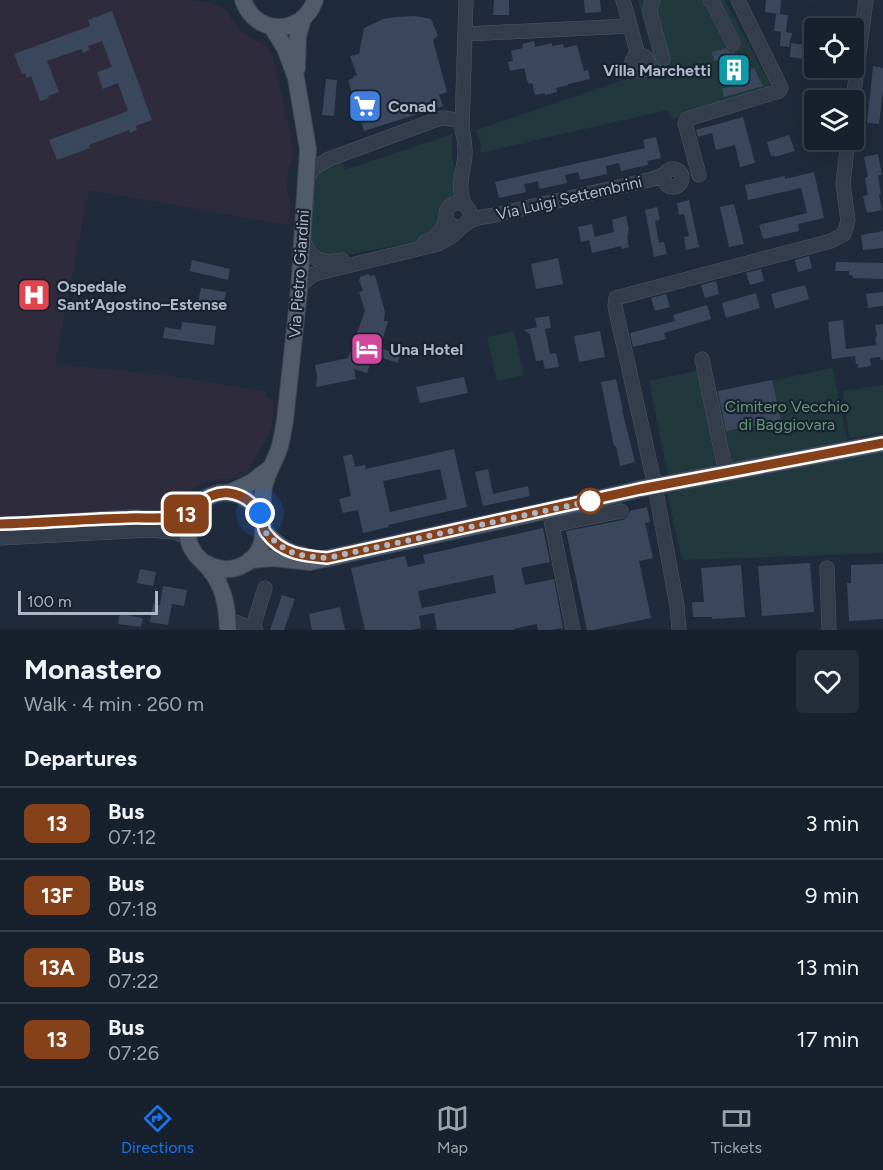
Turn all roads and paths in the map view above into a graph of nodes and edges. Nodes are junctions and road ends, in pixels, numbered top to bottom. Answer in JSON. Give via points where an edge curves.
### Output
{"nodes":[{"id":1,"x":315,"y":0,"type":"edge"},
{"id":2,"x":466,"y":0,"type":"edge"},
{"id":3,"x":622,"y":0,"type":"edge"},
{"id":4,"x":653,"y":0,"type":"edge"},
{"id":5,"x":710,"y":0,"type":"edge"},
{"id":6,"x":738,"y":0,"type":"edge"},
{"id":7,"x":866,"y":0,"type":"edge"},
{"id":8,"x":241,"y":1,"type":"edge"},
{"id":9,"x":303,"y":18,"type":"junction"},
{"id":10,"x":629,"y":26,"type":"junction"},
{"id":11,"x":272,"y":27,"type":"junction"},
{"id":12,"x":465,"y":34,"type":"junction"},
{"id":13,"x":733,"y":43,"type":"dead end"},
{"id":14,"x":638,"y":55,"type":"dead end"},
{"id":15,"x":663,"y":59,"type":"dead end"},
{"id":16,"x":296,"y":78,"type":"junction"},
{"id":17,"x":854,"y":90,"type":"edge"},
{"id":18,"x":462,"y":125,"type":"junction"},
{"id":19,"x":847,"y":150,"type":"edge"},
{"id":20,"x":699,"y":175,"type":"dead end"},
{"id":21,"x":661,"y":178,"type":"dead end"},
{"id":22,"x":305,"y":183,"type":"junction"},
{"id":23,"x":463,"y":210,"type":"junction"},
{"id":24,"x":446,"y":218,"type":"junction"},
{"id":25,"x":302,"y":239,"type":"junction"},
{"id":26,"x":299,"y":291,"type":"junction"},
{"id":27,"x":702,"y":359,"type":"dead end"},
{"id":28,"x":883,"y":443,"type":"edge"},
{"id":29,"x":270,"y":468,"type":"junction"},
{"id":30,"x":726,"y":473,"type":"junction"},
{"id":31,"x":655,"y":486,"type":"junction"},
{"id":32,"x":230,"y":493,"type":"junction"},
{"id":33,"x":621,"y":511,"type":"dead end"},
{"id":34,"x":192,"y":513,"type":"junction"},
{"id":35,"x":551,"y":518,"type":"junction"},
{"id":36,"x":0,"y":524,"type":"edge"},
{"id":37,"x":263,"y":525,"type":"junction"},
{"id":38,"x":188,"y":537,"type":"junction"},
{"id":39,"x":0,"y":538,"type":"edge"},
{"id":40,"x":327,"y":558,"type":"junction"},
{"id":41,"x":248,"y":562,"type":"junction"},
{"id":42,"x":205,"y":563,"type":"junction"},
{"id":43,"x":827,"y":568,"type":"dead end"},
{"id":44,"x":266,"y":588,"type":"dead end"},
{"id":45,"x":226,"y":602,"type":"junction"},
{"id":46,"x":228,"y":624,"type":"edge"},
{"id":47,"x":253,"y":630,"type":"edge"},
{"id":48,"x":573,"y":630,"type":"edge"},
{"id":49,"x":679,"y":630,"type":"edge"},
{"id":50,"x":828,"y":630,"type":"edge"}],
"edges":[{"from":1,"to":9,"type":"main road","name":"Via Pietro Giardini"},
{"from":2,"to":12,"type":"street"},
{"from":3,"to":10,"type":"street"},
{"from":4,"to":15,"type":"street","via":[[651,16]]},
{"from":5,"to":13,"type":"street"},
{"from":6,"to":20,"type":"street","via":[[781,88],[687,119]]},
{"from":7,"to":17,"type":"street"},
{"from":8,"to":11,"type":"main road","name":"Via Pietro Giardini","via":[[250,14]]},
{"from":9,"to":11,"type":"main road","via":[[290,26]]},
{"from":9,"to":16,"type":"main road","name":"Via Pietro Giardini"},
{"from":10,"to":12,"type":"street"},
{"from":10,"to":14,"type":"street"},
{"from":11,"to":16,"type":"main road","name":"Via Pietro Giardini"},
{"from":12,"to":18,"type":"street"},
{"from":16,"to":22,"type":"main road","name":"Via Pietro Giardini","via":[[308,149]]},
{"from":18,"to":22,"type":"street","via":[[438,119],[329,159],[315,167]]},
{"from":18,"to":23,"type":"street"},
{"from":19,"to":31,"type":"street","via":[[843,184],[848,221],[844,234],[831,241],[616,298]]},
{"from":21,"to":23,"type":"street","name":"Via Luigi Settembrini","via":[[495,215]]},
{"from":22,"to":25,"type":"main road","name":"Via Pietro Giardini"},
{"from":23,"to":24,"type":"street","via":[[447,208]]},
{"from":23,"to":24,"type":"street","name":"Via Luigi Settembrini","via":[[458,227],[450,225]]},
{"from":23,"to":26,"type":"street","via":[[447,240],[314,274]]},
{"from":24,"to":25,"type":"street","via":[[440,232],[426,242],[333,262],[315,258]]},
{"from":25,"to":26,"type":"main road","name":"Via Pietro Giardini"},
{"from":26,"to":29,"type":"main road","name":"Via Pietro Giardini","via":[[283,436]]},
{"from":27,"to":30,"type":"street"},
{"from":28,"to":30,"type":"main road"},
{"from":29,"to":32,"type":"main road"},
{"from":29,"to":37,"type":"main road","name":"Via Pietro Giardini","via":[[264,488]]},
{"from":30,"to":31,"type":"main road"},
{"from":31,"to":35,"type":"main road"},
{"from":31,"to":49,"type":"street"},
{"from":32,"to":34,"type":"main road","via":[[208,497]]},
{"from":32,"to":37,"type":"main road","via":[[249,501]]},
{"from":33,"to":35,"type":"street"},
{"from":34,"to":36,"type":"street","via":[[164,518]]},
{"from":34,"to":38,"type":"main road"},
{"from":35,"to":40,"type":"main road"},
{"from":35,"to":48,"type":"street"},
{"from":37,"to":40,"type":"main road","via":[[279,546],[293,554]]},
{"from":37,"to":41,"type":"main road","name":"Via Pietro Giardini","via":[[259,550]]},
{"from":38,"to":39,"type":"street","via":[[140,530]]},
{"from":38,"to":42,"type":"main road","name":"Via Pietro Giardini","via":[[195,554]]},
{"from":40,"to":41,"type":"main road","via":[[310,562],[273,558]]},
{"from":41,"to":42,"type":"main road","via":[[232,569],[218,569]]},
{"from":41,"to":45,"type":"main road","name":"Via Pietro Giardini","via":[[234,581]]},
{"from":42,"to":45,"type":"main road","name":"Via Pietro Giardini"},
{"from":43,"to":50,"type":"street"},
{"from":44,"to":47,"type":"street"},
{"from":45,"to":46,"type":"main road","name":"Via Pietro Giardini"},
{"from":46,"to":47,"type":"street"}]}
